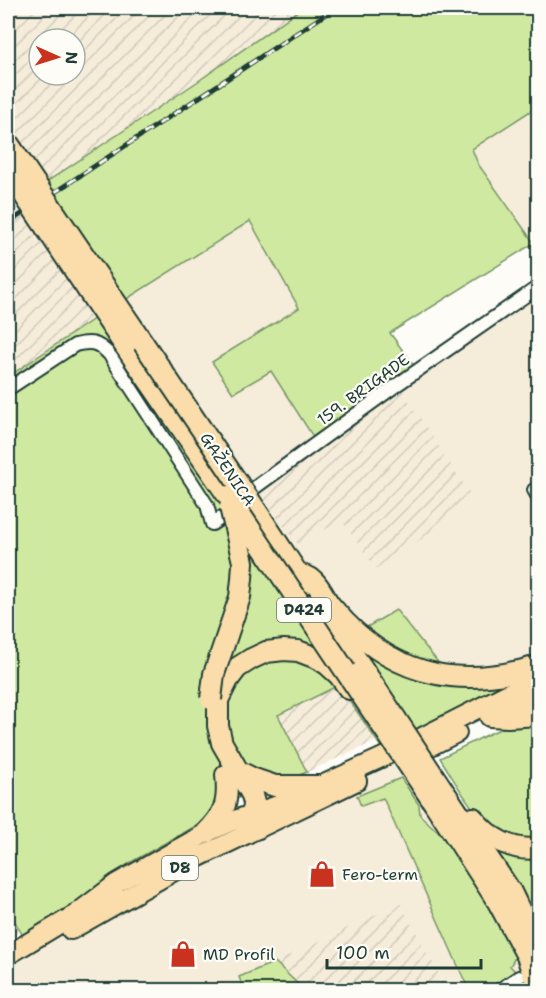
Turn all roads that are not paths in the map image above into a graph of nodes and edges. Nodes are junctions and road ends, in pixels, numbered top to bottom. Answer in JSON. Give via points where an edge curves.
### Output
{"nodes":[{"id":1,"x":8,"y":142,"type":"edge"},
{"id":2,"x":8,"y":171,"type":"edge"},
{"id":3,"x":538,"y":287,"type":"edge"},
{"id":4,"x":8,"y":389,"type":"edge"},
{"id":5,"x":228,"y":496,"type":"junction"},
{"id":6,"x":297,"y":573,"type":"junction"},
{"id":7,"x":538,"y":666,"type":"edge"},
{"id":8,"x":538,"y":678,"type":"edge"},
{"id":9,"x":538,"y":692,"type":"edge"},
{"id":10,"x":214,"y":699,"type":"junction"},
{"id":11,"x":538,"y":715,"type":"edge"},
{"id":12,"x":490,"y":716,"type":"junction"},
{"id":13,"x":380,"y":723,"type":"junction"},
{"id":14,"x":232,"y":773,"type":"junction"},
{"id":15,"x":318,"y":786,"type":"junction"},
{"id":16,"x":441,"y":799,"type":"junction"},
{"id":17,"x":255,"y":821,"type":"junction"},
{"id":18,"x":206,"y":833,"type":"junction"},
{"id":19,"x":538,"y":848,"type":"edge"},
{"id":20,"x":538,"y":948,"type":"edge"},
{"id":21,"x":8,"y":955,"type":"edge"},
{"id":22,"x":8,"y":969,"type":"edge"},
{"id":23,"x":519,"y":976,"type":"dead end"},
{"id":24,"x":499,"y":990,"type":"edge"},
{"id":25,"x":538,"y":990,"type":"edge"}],
"edges":[{"from":1,"to":6,"type":"highway","name":"GAŽENICA","number":"D424","bridge":true},
{"from":2,"to":5,"type":"highway","name":"GAŽENICA","number":"D424","bridge":true},
{"from":3,"to":4,"type":"street","name":"159. BRIGADE","via":[[398,384],[212,524],[207,505],[100,345],[75,345]]},
{"from":5,"to":10,"type":"highway","bridge":true,"via":[[243,562],[242,579],[240,597],[214,674]]},
{"from":5,"to":13,"type":"highway","name":"GAŽENICA","number":"D424","bridge":true},
{"from":6,"to":7,"type":"highway","via":[[311,579],[366,642],[414,668],[475,677],[516,673]]},
{"from":6,"to":16,"type":"highway","name":"GAŽENICA","number":"D424","bridge":true,"via":[[363,669]]},
{"from":8,"to":15,"type":"main road","number":"D8"},
{"from":9,"to":12,"type":"main road","number":"D8"},
{"from":10,"to":13,"type":"highway","via":[[237,668],[251,659],[266,652],[298,651],[328,665],[369,717]]},
{"from":10,"to":14,"type":"highway","via":[[210,724],[215,748],[220,762]]},
{"from":11,"to":12,"type":"highway"},
{"from":12,"to":17,"type":"main road","number":"D8","via":[[430,747]]},
{"from":13,"to":16,"type":"highway","name":"GAŽENICA","number":"D424","bridge":true},
{"from":14,"to":15,"type":"highway","via":[[276,786]]},
{"from":14,"to":17,"type":"highway","via":[[252,795]]},
{"from":14,"to":18,"type":"highway","via":[[220,818]]},
{"from":15,"to":17,"type":"main road","number":"D8"},
{"from":16,"to":19,"type":"highway","via":[[459,800],[491,836],[509,845]]},
{"from":16,"to":20,"type":"highway","number":"D424","via":[[511,892]]},
{"from":16,"to":25,"type":"highway","number":"D424","via":[[527,956]]},
{"from":17,"to":18,"type":"main road","number":"D8","via":[[232,821]]},
{"from":17,"to":22,"type":"main road","number":"D8"},
{"from":18,"to":21,"type":"main road","number":"D8","via":[[117,883],[76,914]]},
{"from":23,"to":24,"type":"street"}]}
